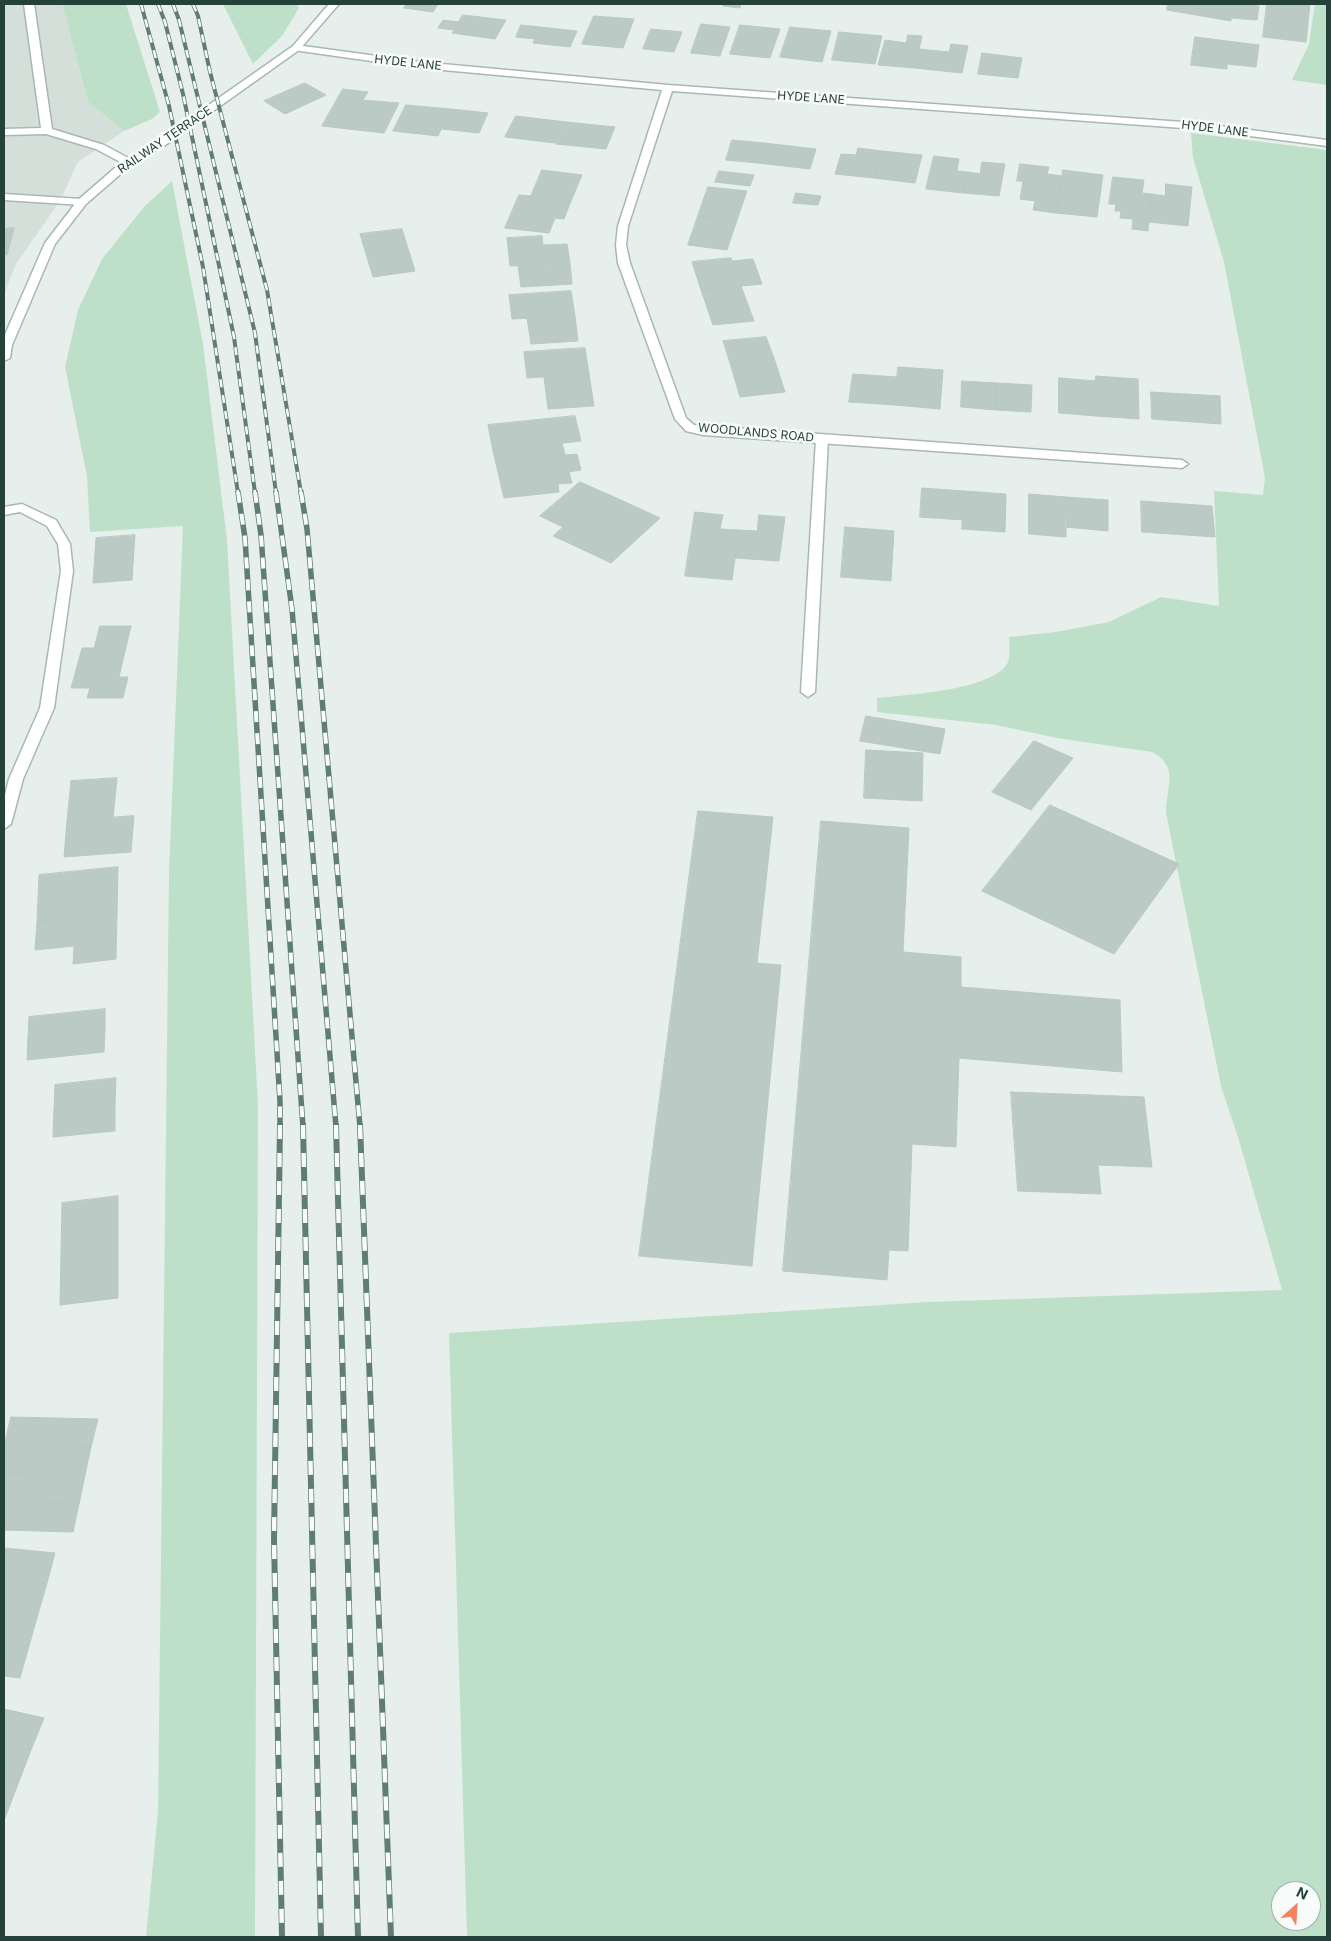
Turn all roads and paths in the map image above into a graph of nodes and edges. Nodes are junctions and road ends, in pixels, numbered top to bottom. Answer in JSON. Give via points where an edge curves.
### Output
{"nodes":[{"id":1,"x":29,"y":4,"type":"edge"},
{"id":2,"x":334,"y":4,"type":"edge"},
{"id":3,"x":296,"y":48,"type":"junction"},
{"id":4,"x":668,"y":88,"type":"junction"},
{"id":5,"x":47,"y":131,"type":"junction"},
{"id":6,"x":4,"y":132,"type":"edge"},
{"id":7,"x":1327,"y":143,"type":"edge"},
{"id":8,"x":128,"y":162,"type":"junction"},
{"id":9,"x":4,"y":197,"type":"edge"},
{"id":10,"x":82,"y":202,"type":"junction"},
{"id":11,"x":5,"y":345,"type":"edge"},
{"id":12,"x":4,"y":358,"type":"edge"},
{"id":13,"x":822,"y":439,"type":"junction"},
{"id":14,"x":1182,"y":464,"type":"dead end"},
{"id":15,"x":4,"y":511,"type":"edge"},
{"id":16,"x":808,"y":692,"type":"dead end"},
{"id":17,"x":4,"y":824,"type":"edge"}],
"edges":[{"from":1,"to":5,"type":"street"},
{"from":2,"to":3,"type":"street","name":"RAILWAY TERRACE"},
{"from":3,"to":4,"type":"street","name":"HYDE LANE","via":[[412,64]]},
{"from":3,"to":8,"type":"street","name":"RAILWAY TERRACE","via":[[160,144]]},
{"from":4,"to":7,"type":"street","name":"HYDE LANE","via":[[1197,126]]},
{"from":4,"to":13,"type":"street","name":"WOODLANDS ROAD","via":[[623,226],[621,245],[624,263],[681,419],[690,428],[703,431]]},
{"from":5,"to":6,"type":"street"},
{"from":5,"to":8,"type":"street","via":[[100,148]]},
{"from":8,"to":10,"type":"street","name":"RAILWAY TERRACE"},
{"from":9,"to":10,"type":"street"},
{"from":10,"to":11,"type":"street","name":"RAILWAY TERRACE","via":[[50,243]]},
{"from":11,"to":12,"type":"street","name":"RAILWAY TERRACE"},
{"from":13,"to":14,"type":"street","name":"WOODLANDS ROAD"},
{"from":13,"to":16,"type":"street"},
{"from":15,"to":17,"type":"street","via":[[22,508],[52,523],[64,544],[67,571],[47,708],[16,779]]}]}
